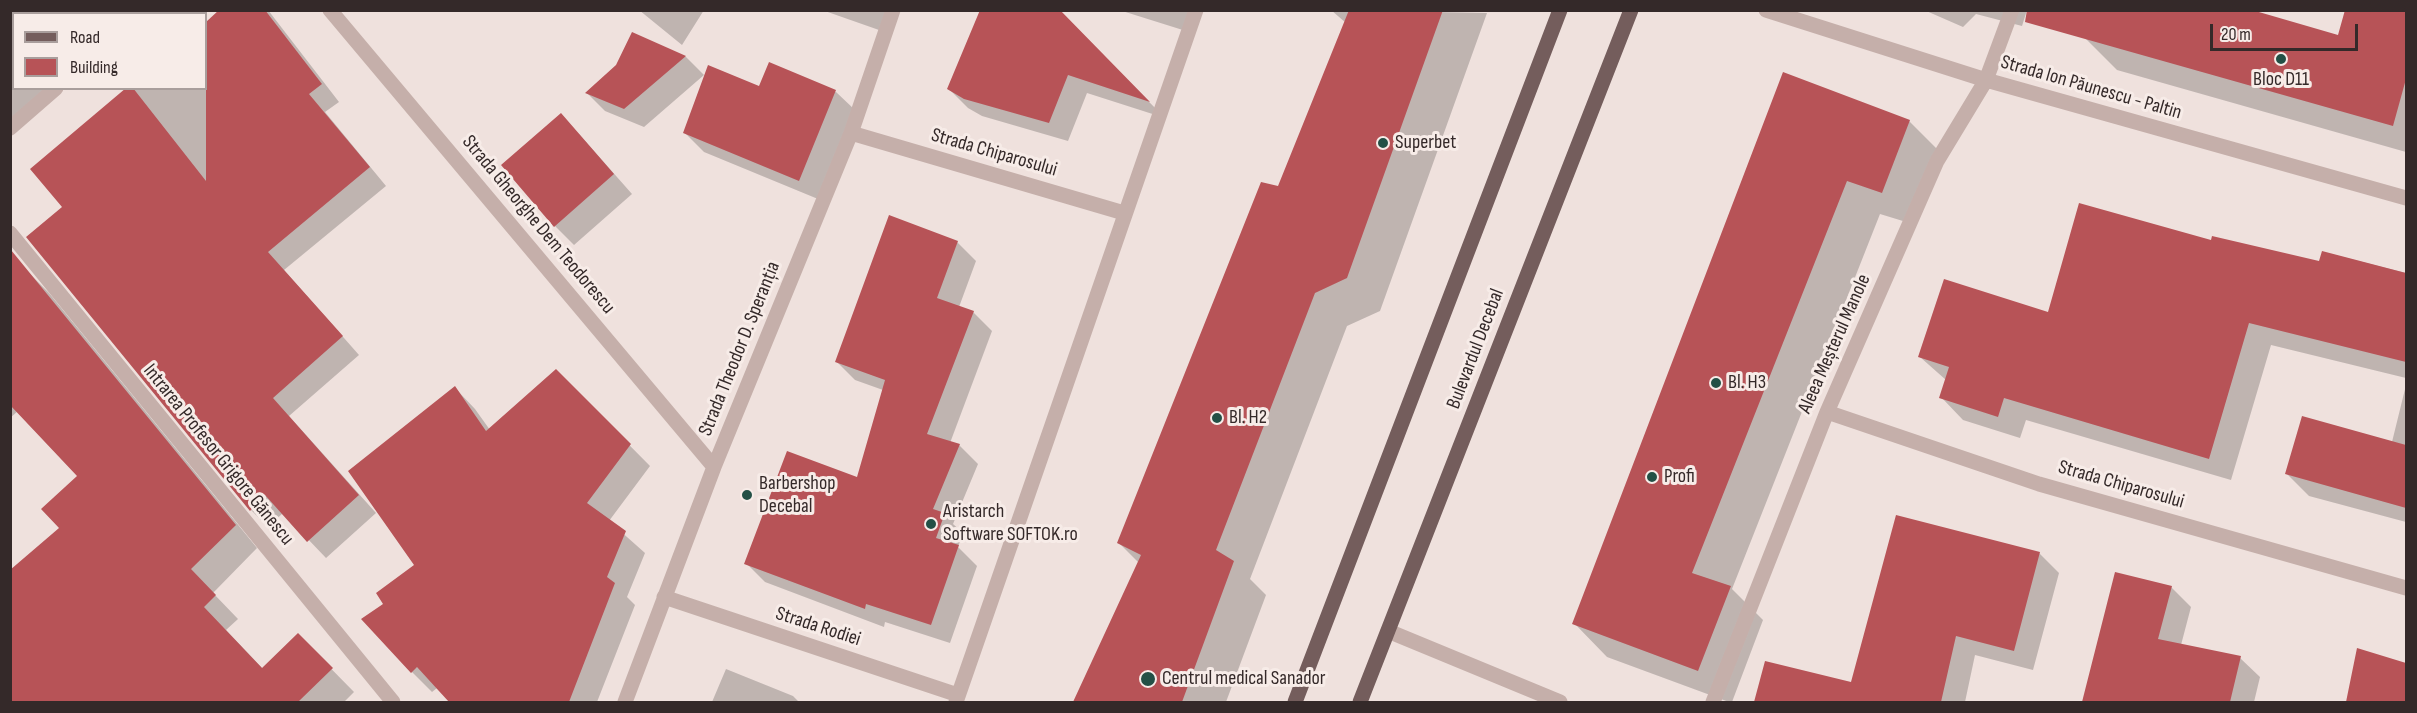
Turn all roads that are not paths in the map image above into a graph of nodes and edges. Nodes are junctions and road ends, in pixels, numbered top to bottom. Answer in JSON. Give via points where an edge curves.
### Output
{"nodes":[{"id":1,"x":330,"y":10,"type":"edge"},
{"id":2,"x":893,"y":10,"type":"edge"},
{"id":3,"x":1196,"y":10,"type":"edge"},
{"id":4,"x":1560,"y":10,"type":"edge"},
{"id":5,"x":1631,"y":10,"type":"edge"},
{"id":6,"x":1766,"y":10,"type":"edge"},
{"id":7,"x":2012,"y":10,"type":"edge"},
{"id":8,"x":1986,"y":80,"type":"junction"},
{"id":9,"x":54,"y":90,"type":"edge"},
{"id":10,"x":10,"y":128,"type":"edge"},
{"id":11,"x":851,"y":133,"type":"junction"},
{"id":12,"x":2406,"y":198,"type":"edge"},
{"id":13,"x":1124,"y":213,"type":"junction"},
{"id":14,"x":10,"y":233,"type":"edge"},
{"id":15,"x":1827,"y":412,"type":"junction"},
{"id":16,"x":714,"y":467,"type":"junction"},
{"id":17,"x":2406,"y":588,"type":"edge"},
{"id":18,"x":664,"y":597,"type":"junction"},
{"id":19,"x":1388,"y":631,"type":"junction"},
{"id":20,"x":957,"y":699,"type":"edge"},
{"id":21,"x":393,"y":702,"type":"edge"},
{"id":22,"x":625,"y":702,"type":"edge"},
{"id":23,"x":1295,"y":702,"type":"edge"},
{"id":24,"x":1360,"y":702,"type":"edge"},
{"id":25,"x":1560,"y":702,"type":"edge"},
{"id":26,"x":1713,"y":702,"type":"edge"}],
"edges":[{"from":1,"to":16,"type":"street","name":"Strada Gheorghe Dem Teodorescu"},
{"from":2,"to":11,"type":"street","name":"Strada Theodor D. Speranția"},
{"from":3,"to":13,"type":"street"},
{"from":4,"to":23,"type":"main road"},
{"from":5,"to":19,"type":"main road","name":"Bulevardul Decebal"},
{"from":6,"to":8,"type":"street","name":"Strada Ion Păunescu - Paltin"},
{"from":7,"to":8,"type":"street","name":"Aleea Meșterul Manole"},
{"from":8,"to":12,"type":"street","name":"Strada Ion Păunescu - Paltin"},
{"from":8,"to":15,"type":"street","name":"Aleea Meșterul Manole","via":[[1937,161]]},
{"from":9,"to":10,"type":"street"},
{"from":11,"to":13,"type":"street","name":"Strada Chiparosului"},
{"from":11,"to":16,"type":"street","name":"Strada Theodor D. Speranția"},
{"from":13,"to":20,"type":"street"},
{"from":14,"to":21,"type":"street","name":"Intrarea Profesor Grigore Gănescu"},
{"from":15,"to":17,"type":"street","name":"Strada Chiparosului","via":[[2039,484]]},
{"from":15,"to":26,"type":"street","name":"Aleea Meșterul Manole"},
{"from":16,"to":18,"type":"street","name":"Strada Theodor D. Speranția"},
{"from":18,"to":20,"type":"street","name":"Strada Rodiei"},
{"from":18,"to":22,"type":"street","name":"Strada Theodor D. Speranția"},
{"from":19,"to":24,"type":"main road","name":"Bulevardul Decebal"},
{"from":19,"to":25,"type":"street"}]}
